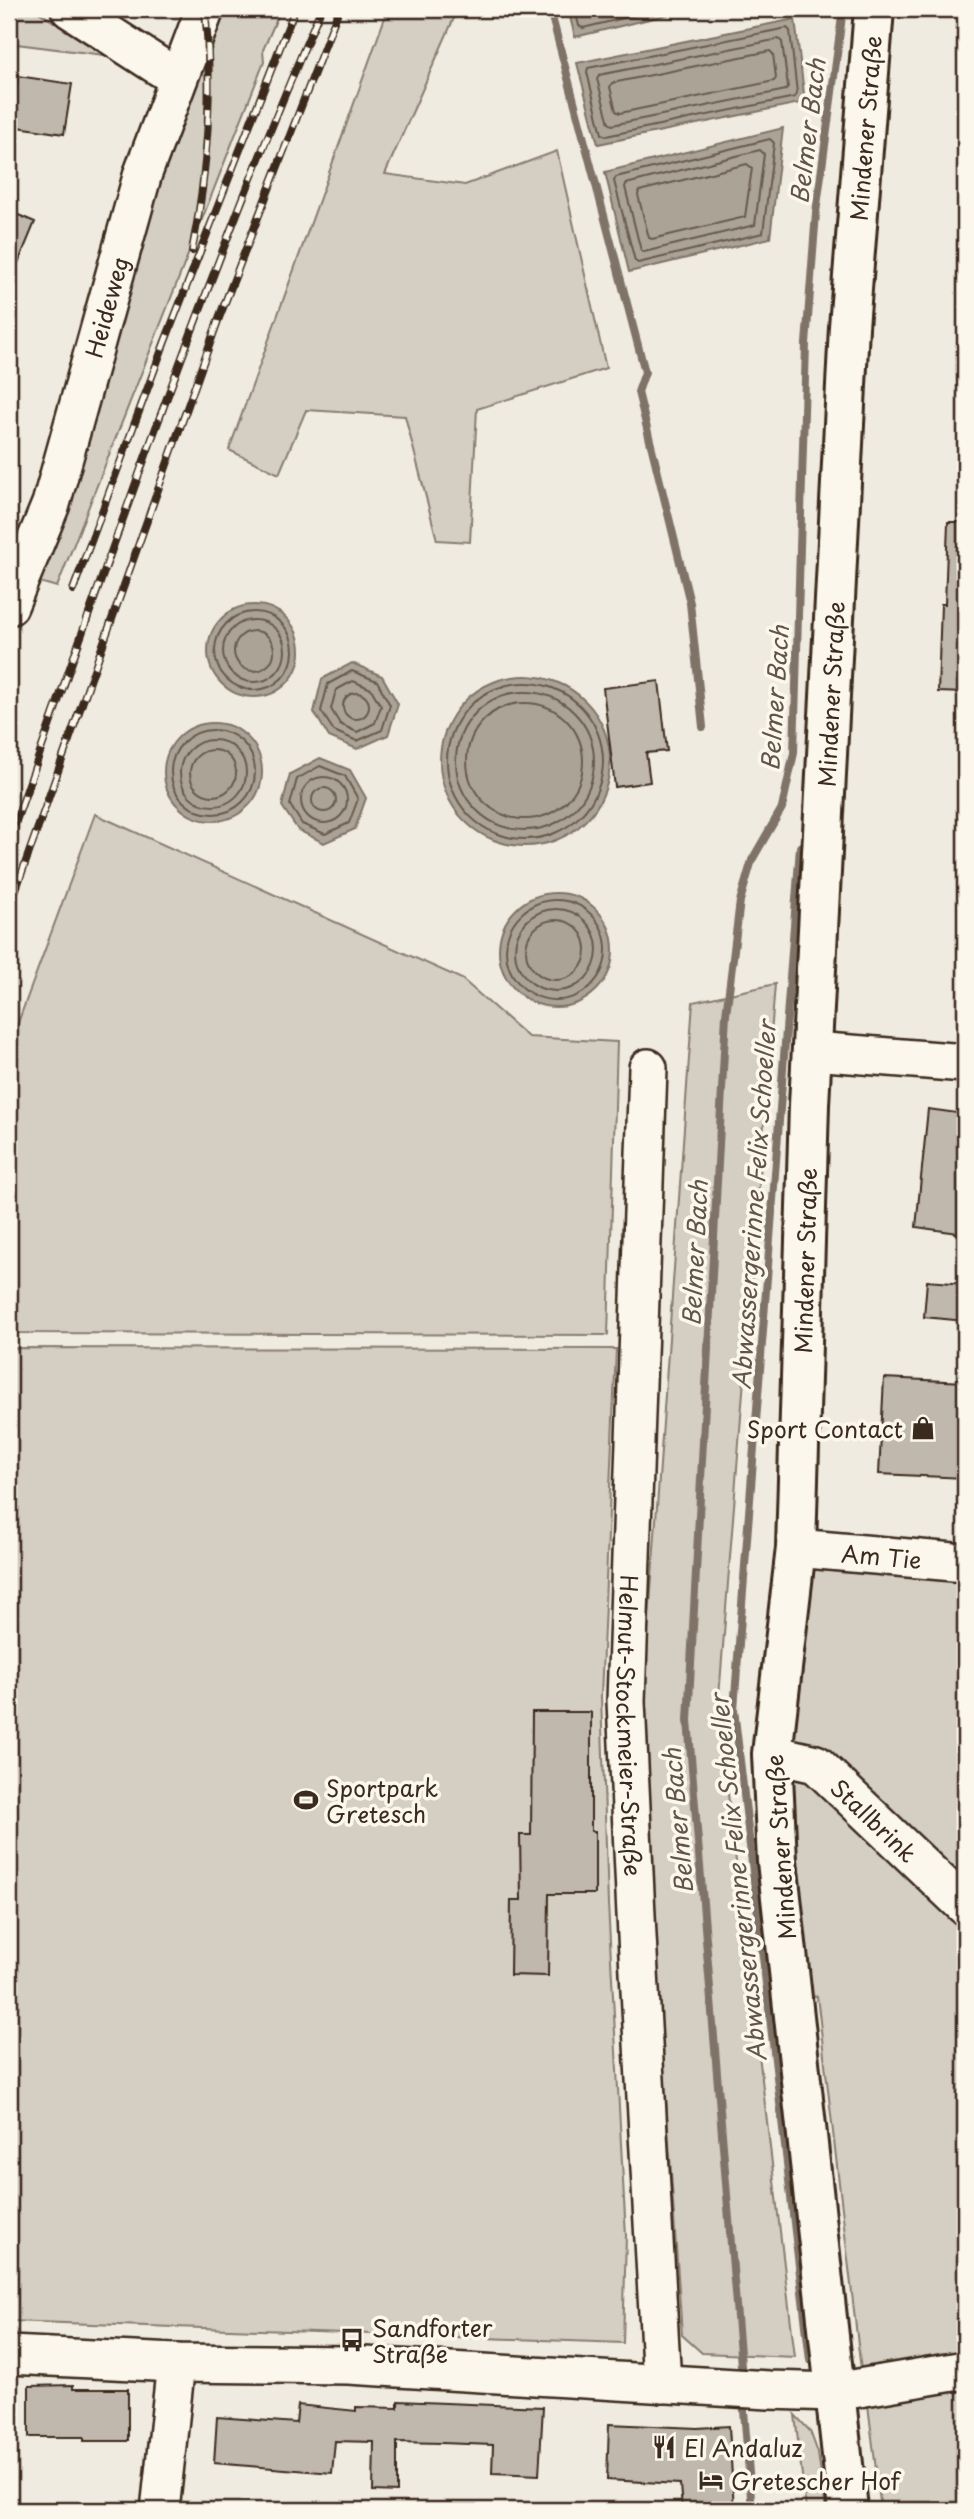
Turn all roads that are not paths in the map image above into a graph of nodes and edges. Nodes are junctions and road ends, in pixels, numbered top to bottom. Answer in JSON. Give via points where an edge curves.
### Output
{"nodes":[{"id":1,"x":70,"y":9,"type":"edge"},
{"id":2,"x":205,"y":9,"type":"edge"},
{"id":3,"x":874,"y":9,"type":"edge"},
{"id":4,"x":177,"y":78,"type":"junction"},
{"id":5,"x":9,"y":606,"type":"edge"},
{"id":6,"x":813,"y":1051,"type":"junction"},
{"id":7,"x":965,"y":1063,"type":"edge"},
{"id":8,"x":648,"y":1068,"type":"dead end"},
{"id":9,"x":796,"y":1548,"type":"junction"},
{"id":10,"x":965,"y":1563,"type":"edge"},
{"id":11,"x":772,"y":1754,"type":"junction"},
{"id":12,"x":965,"y":1906,"type":"edge"},
{"id":13,"x":9,"y":2355,"type":"edge"},
{"id":14,"x":176,"y":2363,"type":"junction"},
{"id":15,"x":965,"y":2370,"type":"edge"},
{"id":16,"x":662,"y":2384,"type":"junction"},
{"id":17,"x":835,"y":2392,"type":"junction"},
{"id":18,"x":160,"y":2510,"type":"edge"},
{"id":19,"x":848,"y":2510,"type":"edge"}],
"edges":[{"from":1,"to":4,"type":"street"},
{"from":2,"to":4,"type":"street","name":"Heideweg"},
{"from":3,"to":6,"type":"main road","name":"Mindener Straße","via":[[849,327]]},
{"from":4,"to":5,"type":"street","name":"Heideweg","via":[[143,173],[51,504]]},
{"from":6,"to":7,"type":"street"},
{"from":6,"to":9,"type":"main road","name":"Mindener Straße"},
{"from":8,"to":16,"type":"street","name":"Helmut-Stockmeier-Straße","via":[[626,1701]]},
{"from":9,"to":10,"type":"street","name":"Am Tie"},
{"from":9,"to":11,"type":"main road","name":"Mindener Straße"},
{"from":11,"to":12,"type":"street","name":"Stallbrink","via":[[816,1764]]},
{"from":11,"to":17,"type":"main road","name":"Mindener Straße","via":[[776,1861]]},
{"from":13,"to":14,"type":"street"},
{"from":14,"to":16,"type":"street","via":[[348,2365]]},
{"from":14,"to":18,"type":"street"},
{"from":15,"to":17,"type":"street"},
{"from":16,"to":17,"type":"street"},
{"from":17,"to":19,"type":"main road","name":"Mindener Straße"}]}
